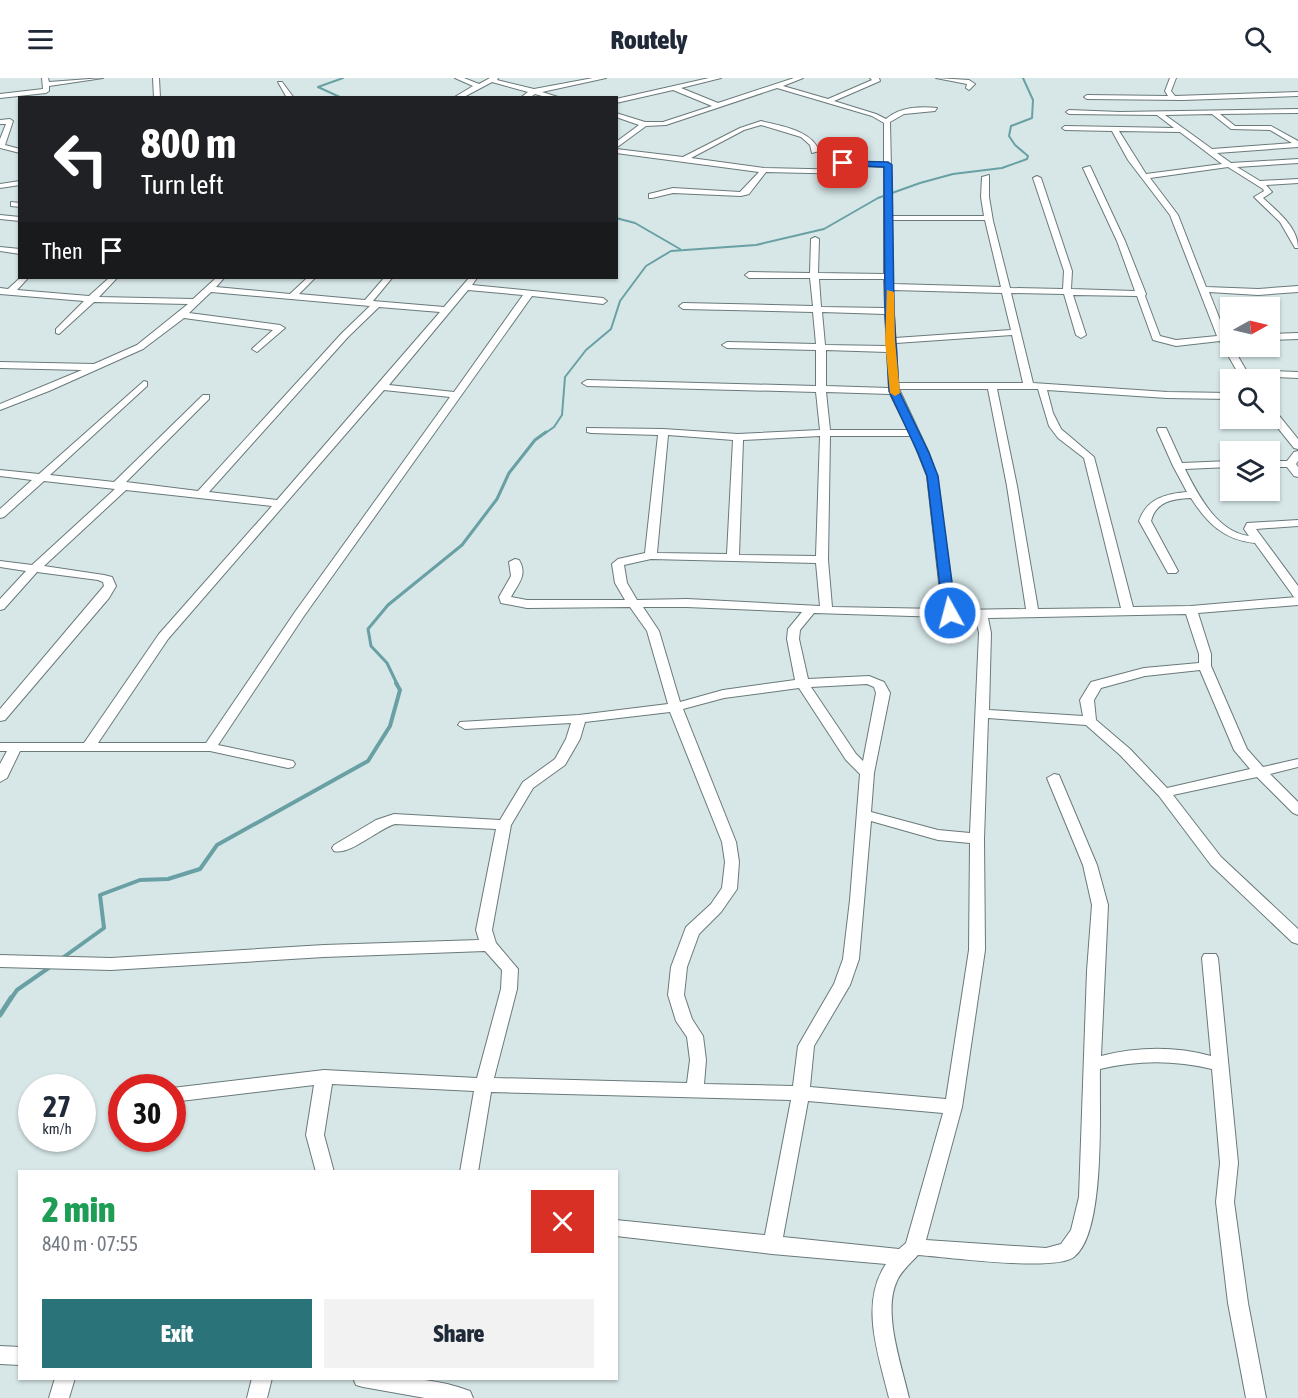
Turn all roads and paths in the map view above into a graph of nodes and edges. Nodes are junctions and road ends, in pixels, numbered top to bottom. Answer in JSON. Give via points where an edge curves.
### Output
{"nodes":[{"id":1,"x":100,"y":78,"type":"edge"},
{"id":2,"x":156,"y":78,"type":"edge"},
{"id":3,"x":458,"y":78,"type":"edge"},
{"id":4,"x":603,"y":78,"type":"edge"},
{"id":5,"x":718,"y":78,"type":"edge"},
{"id":6,"x":800,"y":78,"type":"edge"},
{"id":7,"x":873,"y":78,"type":"edge"},
{"id":8,"x":939,"y":78,"type":"edge"},
{"id":9,"x":1173,"y":78,"type":"edge"},
{"id":10,"x":493,"y":79,"type":"edge"},
{"id":11,"x":582,"y":80,"type":"edge"},
{"id":12,"x":280,"y":83,"type":"dead end"},
{"id":13,"x":478,"y":86,"type":"junction"},
{"id":14,"x":779,"y":87,"type":"junction"},
{"id":15,"x":46,"y":88,"type":"edge"},
{"id":16,"x":674,"y":88,"type":"junction"},
{"id":17,"x":969,"y":88,"type":"dead end"},
{"id":18,"x":535,"y":91,"type":"junction"},
{"id":19,"x":1298,"y":94,"type":"edge"},
{"id":20,"x":0,"y":96,"type":"edge"},
{"id":21,"x":157,"y":96,"type":"edge"},
{"id":22,"x":290,"y":96,"type":"edge"},
{"id":23,"x":460,"y":96,"type":"edge"},
{"id":24,"x":526,"y":96,"type":"edge"},
{"id":25,"x":551,"y":96,"type":"edge"},
{"id":26,"x":1087,"y":97,"type":"dead end"},
{"id":27,"x":1173,"y":98,"type":"junction"},
{"id":28,"x":1193,"y":98,"type":"junction"},
{"id":29,"x":618,"y":101,"type":"edge"},
{"id":30,"x":829,"y":101,"type":"junction"},
{"id":31,"x":716,"y":105,"type":"junction"},
{"id":32,"x":935,"y":109,"type":"dead end"},
{"id":33,"x":1298,"y":111,"type":"edge"},
{"id":34,"x":1068,"y":112,"type":"dead end"},
{"id":35,"x":1158,"y":113,"type":"junction"},
{"id":36,"x":1214,"y":113,"type":"junction"},
{"id":37,"x":618,"y":116,"type":"edge"},
{"id":38,"x":10,"y":121,"type":"junction"},
{"id":39,"x":18,"y":121,"type":"edge"},
{"id":40,"x":0,"y":122,"type":"edge"},
{"id":41,"x":887,"y":122,"type":"junction"},
{"id":42,"x":644,"y":124,"type":"junction"},
{"id":43,"x":1065,"y":128,"type":"dead end"},
{"id":44,"x":1115,"y":130,"type":"junction"},
{"id":45,"x":1181,"y":130,"type":"junction"},
{"id":46,"x":618,"y":144,"type":"edge"},
{"id":47,"x":1298,"y":145,"type":"edge"},
{"id":48,"x":15,"y":151,"type":"edge"},
{"id":49,"x":618,"y":151,"type":"edge"},
{"id":50,"x":815,"y":151,"type":"dead end"},
{"id":51,"x":1211,"y":151,"type":"junction"},
{"id":52,"x":0,"y":155,"type":"edge"},
{"id":53,"x":683,"y":160,"type":"junction"},
{"id":54,"x":1298,"y":161,"type":"edge"},
{"id":55,"x":888,"y":165,"type":"junction"},
{"id":56,"x":1229,"y":165,"type":"junction"},
{"id":57,"x":1088,"y":168,"type":"dead end"},
{"id":58,"x":764,"y":170,"type":"junction"},
{"id":59,"x":813,"y":172,"type":"junction"},
{"id":60,"x":852,"y":172,"type":"dead end"},
{"id":61,"x":1147,"y":176,"type":"junction"},
{"id":62,"x":986,"y":177,"type":"dead end"},
{"id":63,"x":1037,"y":178,"type":"dead end"},
{"id":64,"x":18,"y":183,"type":"edge"},
{"id":65,"x":1260,"y":183,"type":"junction"},
{"id":66,"x":1296,"y":184,"type":"edge"},
{"id":67,"x":0,"y":186,"type":"edge"},
{"id":68,"x":652,"y":196,"type":"dead end"},
{"id":69,"x":0,"y":217,"type":"edge"},
{"id":70,"x":887,"y":218,"type":"junction"},
{"id":71,"x":988,"y":218,"type":"junction"},
{"id":72,"x":18,"y":219,"type":"edge"},
{"id":73,"x":815,"y":239,"type":"dead end"},
{"id":74,"x":1298,"y":246,"type":"edge"},
{"id":75,"x":0,"y":249,"type":"edge"},
{"id":76,"x":18,"y":252,"type":"edge"},
{"id":77,"x":749,"y":275,"type":"dead end"},
{"id":78,"x":814,"y":276,"type":"junction"},
{"id":79,"x":23,"y":279,"type":"edge"},
{"id":80,"x":112,"y":279,"type":"edge"},
{"id":81,"x":219,"y":279,"type":"edge"},
{"id":82,"x":309,"y":279,"type":"edge"},
{"id":83,"x":387,"y":279,"type":"edge"},
{"id":84,"x":472,"y":279,"type":"edge"},
{"id":85,"x":890,"y":282,"type":"junction"},
{"id":86,"x":466,"y":286,"type":"junction"},
{"id":87,"x":209,"y":289,"type":"junction"},
{"id":88,"x":1005,"y":289,"type":"junction"},
{"id":89,"x":1204,"y":289,"type":"junction"},
{"id":90,"x":1298,"y":289,"type":"edge"},
{"id":91,"x":1067,"y":290,"type":"junction"},
{"id":92,"x":0,"y":291,"type":"edge"},
{"id":93,"x":10,"y":292,"type":"junction"},
{"id":94,"x":529,"y":294,"type":"junction"},
{"id":95,"x":1142,"y":294,"type":"junction"},
{"id":96,"x":293,"y":295,"type":"junction"},
{"id":97,"x":91,"y":299,"type":"junction"},
{"id":98,"x":603,"y":301,"type":"dead end"},
{"id":99,"x":195,"y":302,"type":"junction"},
{"id":100,"x":367,"y":303,"type":"junction"},
{"id":101,"x":378,"y":303,"type":"junction"},
{"id":102,"x":683,"y":306,"type":"dead end"},
{"id":103,"x":816,"y":308,"type":"junction"},
{"id":104,"x":444,"y":310,"type":"junction"},
{"id":105,"x":889,"y":311,"type":"junction"},
{"id":106,"x":182,"y":315,"type":"junction"},
{"id":107,"x":1220,"y":324,"type":"edge"},
{"id":108,"x":59,"y":331,"type":"dead end"},
{"id":109,"x":1015,"y":332,"type":"junction"},
{"id":110,"x":1081,"y":335,"type":"dead end"},
{"id":111,"x":1298,"y":336,"type":"edge"},
{"id":112,"x":1280,"y":337,"type":"edge"},
{"id":113,"x":1220,"y":338,"type":"edge"},
{"id":114,"x":727,"y":345,"type":"dead end"},
{"id":115,"x":891,"y":345,"type":"junction"},
{"id":116,"x":821,"y":347,"type":"junction"},
{"id":117,"x":257,"y":349,"type":"dead end"},
{"id":118,"x":0,"y":365,"type":"edge"},
{"id":119,"x":97,"y":367,"type":"junction"},
{"id":120,"x":1280,"y":375,"type":"edge"},
{"id":121,"x":1298,"y":375,"type":"edge"},
{"id":122,"x":587,"y":383,"type":"dead end"},
{"id":123,"x":144,"y":384,"type":"dead end"},
{"id":124,"x":992,"y":386,"type":"junction"},
{"id":125,"x":1029,"y":386,"type":"junction"},
{"id":126,"x":382,"y":387,"type":"junction"},
{"id":127,"x":1042,"y":387,"type":"junction"},
{"id":128,"x":894,"y":388,"type":"junction"},
{"id":129,"x":820,"y":389,"type":"junction"},
{"id":130,"x":456,"y":395,"type":"junction"},
{"id":131,"x":1220,"y":396,"type":"edge"},
{"id":132,"x":206,"y":397,"type":"dead end"},
{"id":133,"x":2,"y":405,"type":"edge"},
{"id":134,"x":1280,"y":428,"type":"edge"},
{"id":135,"x":591,"y":430,"type":"dead end"},
{"id":136,"x":1162,"y":430,"type":"dead end"},
{"id":137,"x":663,"y":432,"type":"junction"},
{"id":138,"x":825,"y":432,"type":"junction"},
{"id":139,"x":913,"y":433,"type":"junction"},
{"id":140,"x":738,"y":437,"type":"junction"},
{"id":141,"x":1296,"y":455,"type":"edge"},
{"id":142,"x":1280,"y":460,"type":"edge"},
{"id":143,"x":1220,"y":464,"type":"edge"},
{"id":144,"x":1178,"y":466,"type":"junction"},
{"id":145,"x":0,"y":472,"type":"edge"},
{"id":146,"x":1298,"y":474,"type":"edge"},
{"id":147,"x":42,"y":478,"type":"junction"},
{"id":148,"x":121,"y":484,"type":"junction"},
{"id":149,"x":201,"y":494,"type":"junction"},
{"id":150,"x":1194,"y":495,"type":"junction"},
{"id":151,"x":279,"y":503,"type":"junction"},
{"id":152,"x":0,"y":515,"type":"edge"},
{"id":153,"x":1298,"y":523,"type":"edge"},
{"id":154,"x":1258,"y":540,"type":"junction"},
{"id":155,"x":651,"y":556,"type":"junction"},
{"id":156,"x":733,"y":558,"type":"junction"},
{"id":157,"x":822,"y":560,"type":"junction"},
{"id":158,"x":515,"y":562,"type":"dead end"},
{"id":159,"x":0,"y":564,"type":"edge"},
{"id":160,"x":34,"y":569,"type":"junction"},
{"id":161,"x":1172,"y":571,"type":"dead end"},
{"id":162,"x":1298,"y":594,"type":"edge"},
{"id":163,"x":1298,"y":601,"type":"edge"},
{"id":164,"x":631,"y":603,"type":"junction"},
{"id":165,"x":0,"y":606,"type":"edge"},
{"id":166,"x":811,"y":609,"type":"junction"},
{"id":167,"x":826,"y":610,"type":"junction"},
{"id":168,"x":1191,"y":610,"type":"junction"},
{"id":169,"x":1128,"y":611,"type":"junction"},
{"id":170,"x":950,"y":613,"type":"junction"},
{"id":171,"x":1033,"y":613,"type":"junction"},
{"id":172,"x":981,"y":614,"type":"junction"},
{"id":173,"x":1205,"y":666,"type":"junction"},
{"id":174,"x":802,"y":683,"type":"junction"},
{"id":175,"x":676,"y":707,"type":"junction"},
{"id":176,"x":983,"y":714,"type":"junction"},
{"id":177,"x":0,"y":717,"type":"edge"},
{"id":178,"x":579,"y":719,"type":"junction"},
{"id":179,"x":1090,"y":721,"type":"junction"},
{"id":180,"x":465,"y":725,"type":"dead end"},
{"id":181,"x":0,"y":747,"type":"edge"},
{"id":182,"x":88,"y":747,"type":"junction"},
{"id":183,"x":210,"y":747,"type":"junction"},
{"id":184,"x":15,"y":748,"type":"junction"},
{"id":185,"x":1298,"y":763,"type":"edge"},
{"id":186,"x":288,"y":764,"type":"dead end"},
{"id":187,"x":1259,"y":771,"type":"junction"},
{"id":188,"x":867,"y":773,"type":"junction"},
{"id":189,"x":0,"y":778,"type":"edge"},
{"id":190,"x":1054,"y":778,"type":"dead end"},
{"id":191,"x":1164,"y":793,"type":"junction"},
{"id":192,"x":1298,"y":810,"type":"edge"},
{"id":193,"x":863,"y":814,"type":"junction"},
{"id":194,"x":504,"y":825,"type":"junction"},
{"id":195,"x":977,"y":839,"type":"junction"},
{"id":196,"x":339,"y":848,"type":"dead end"},
{"id":197,"x":1298,"y":938,"type":"edge"},
{"id":198,"x":489,"y":945,"type":"junction"},
{"id":199,"x":1210,"y":958,"type":"dead end"},
{"id":200,"x":0,"y":962,"type":"edge"},
{"id":201,"x":1093,"y":1064,"type":"junction"},
{"id":202,"x":1220,"y":1065,"type":"junction"},
{"id":203,"x":324,"y":1077,"type":"junction"},
{"id":204,"x":484,"y":1085,"type":"junction"},
{"id":205,"x":695,"y":1089,"type":"junction"},
{"id":206,"x":186,"y":1093,"type":"edge"},
{"id":207,"x":801,"y":1093,"type":"junction"},
{"id":208,"x":953,"y":1107,"type":"junction"},
{"id":209,"x":324,"y":1170,"type":"edge"},
{"id":210,"x":469,"y":1170,"type":"edge"},
{"id":211,"x":618,"y":1228,"type":"edge"},
{"id":212,"x":772,"y":1246,"type":"junction"},
{"id":213,"x":908,"y":1252,"type":"junction"},
{"id":214,"x":0,"y":1355,"type":"edge"},
{"id":215,"x":18,"y":1356,"type":"edge"},
{"id":216,"x":64,"y":1380,"type":"edge"},
{"id":217,"x":262,"y":1380,"type":"edge"},
{"id":218,"x":376,"y":1380,"type":"edge"},
{"id":219,"x":428,"y":1388,"type":"edge"},
{"id":220,"x":59,"y":1398,"type":"edge"},
{"id":221,"x":257,"y":1398,"type":"edge"},
{"id":222,"x":463,"y":1398,"type":"edge"},
{"id":223,"x":899,"y":1398,"type":"edge"},
{"id":224,"x":1256,"y":1398,"type":"edge"}],
"edges":[{"from":1,"to":15,"type":"street"},
{"from":2,"to":21,"type":"street"},
{"from":3,"to":13,"type":"street"},
{"from":4,"to":11,"type":"street"},
{"from":5,"to":16,"type":"street"},
{"from":6,"to":14,"type":"street"},
{"from":7,"to":30,"type":"street","via":[[878,80]]},
{"from":8,"to":17,"type":"street","via":[[969,82]]},
{"from":9,"to":27,"type":"street","via":[[1168,91]]},
{"from":10,"to":13,"type":"street"},
{"from":10,"to":18,"type":"street"},
{"from":11,"to":18,"type":"street"},
{"from":12,"to":22,"type":"street"},
{"from":13,"to":23,"type":"street"},
{"from":14,"to":30,"type":"street"},
{"from":14,"to":31,"type":"street"},
{"from":15,"to":20,"type":"street"},
{"from":16,"to":29,"type":"street"},
{"from":16,"to":31,"type":"street"},
{"from":18,"to":24,"type":"street"},
{"from":18,"to":25,"type":"street"},
{"from":19,"to":28,"type":"street"},
{"from":26,"to":27,"type":"street"},
{"from":27,"to":28,"type":"street"},
{"from":28,"to":36,"type":"street"},
{"from":30,"to":41,"type":"street"},
{"from":31,"to":42,"type":"street","via":[[664,123]]},
{"from":32,"to":41,"type":"street","via":[[900,114]]},
{"from":33,"to":36,"type":"street"},
{"from":34,"to":35,"type":"street"},
{"from":35,"to":36,"type":"street"},
{"from":35,"to":45,"type":"street"},
{"from":36,"to":47,"type":"street","via":[[1233,128],[1271,128]]},
{"from":37,"to":42,"type":"street"},
{"from":38,"to":39,"type":"street"},
{"from":38,"to":40,"type":"street"},
{"from":38,"to":48,"type":"street","via":[[1,146]]},
{"from":41,"to":55,"type":"street"},
{"from":42,"to":46,"type":"street"},
{"from":43,"to":44,"type":"street"},
{"from":44,"to":45,"type":"street"},
{"from":44,"to":61,"type":"street","via":[[1132,160]]},
{"from":45,"to":51,"type":"street"},
{"from":47,"to":51,"type":"street"},
{"from":48,"to":52,"type":"street"},
{"from":49,"to":53,"type":"street"},
{"from":50,"to":53,"type":"street","via":[[803,136],[761,123]]},
{"from":51,"to":56,"type":"street"},
{"from":53,"to":58,"type":"street"},
{"from":54,"to":56,"type":"street"},
{"from":55,"to":59,"type":"street","via":[[837,163]]},
{"from":55,"to":70,"type":"street"},
{"from":56,"to":61,"type":"street"},
{"from":56,"to":65,"type":"street"},
{"from":57,"to":95,"type":"street"},
{"from":58,"to":59,"type":"street"},
{"from":58,"to":68,"type":"street","via":[[741,194],[673,191]]},
{"from":59,"to":60,"type":"street"},
{"from":61,"to":89,"type":"street","via":[[1174,215]]},
{"from":62,"to":71,"type":"street"},
{"from":63,"to":91,"type":"street","via":[[1068,271]]},
{"from":64,"to":67,"type":"street"},
{"from":65,"to":66,"type":"street"},
{"from":65,"to":74,"type":"street","via":[[1268,192],[1259,199],[1283,221]]},
{"from":69,"to":72,"type":"street"},
{"from":70,"to":71,"type":"street"},
{"from":70,"to":85,"type":"street"},
{"from":71,"to":88,"type":"street"},
{"from":73,"to":78,"type":"street"},
{"from":75,"to":76,"type":"street"},
{"from":77,"to":78,"type":"street"},
{"from":78,"to":85,"type":"street"},
{"from":78,"to":103,"type":"street"},
{"from":79,"to":93,"type":"street"},
{"from":80,"to":97,"type":"street"},
{"from":81,"to":87,"type":"street"},
{"from":82,"to":96,"type":"street"},
{"from":83,"to":100,"type":"street"},
{"from":84,"to":86,"type":"street"},
{"from":85,"to":88,"type":"street"},
{"from":85,"to":105,"type":"street"},
{"from":86,"to":94,"type":"street"},
{"from":86,"to":104,"type":"street"},
{"from":87,"to":96,"type":"street"},
{"from":87,"to":99,"type":"street"},
{"from":88,"to":91,"type":"street"},
{"from":88,"to":109,"type":"street"},
{"from":89,"to":90,"type":"street"},
{"from":89,"to":107,"type":"street"},
{"from":91,"to":95,"type":"street"},
{"from":91,"to":110,"type":"street"},
{"from":92,"to":93,"type":"street"},
{"from":93,"to":97,"type":"street"},
{"from":94,"to":98,"type":"street"},
{"from":94,"to":130,"type":"street"},
{"from":95,"to":113,"type":"street","via":[[1156,338],[1176,343]]},
{"from":96,"to":100,"type":"street"},
{"from":97,"to":99,"type":"street"},
{"from":97,"to":108,"type":"street"},
{"from":99,"to":106,"type":"street"},
{"from":100,"to":101,"type":"street"},
{"from":101,"to":104,"type":"street"},
{"from":101,"to":149,"type":"street"},
{"from":102,"to":103,"type":"street"},
{"from":103,"to":105,"type":"street"},
{"from":103,"to":116,"type":"street"},
{"from":104,"to":126,"type":"street"},
{"from":105,"to":115,"type":"street"},
{"from":106,"to":117,"type":"street","via":[[280,328]]},
{"from":106,"to":119,"type":"street","via":[[140,347]]},
{"from":109,"to":115,"type":"street"},
{"from":109,"to":125,"type":"street"},
{"from":111,"to":112,"type":"street"},
{"from":114,"to":116,"type":"street"},
{"from":115,"to":116,"type":"street"},
{"from":115,"to":128,"type":"street"},
{"from":116,"to":129,"type":"street"},
{"from":118,"to":119,"type":"street"},
{"from":119,"to":133,"type":"street"},
{"from":120,"to":121,"type":"street"},
{"from":122,"to":129,"type":"street"},
{"from":123,"to":147,"type":"street"},
{"from":124,"to":125,"type":"street"},
{"from":124,"to":128,"type":"street"},
{"from":124,"to":171,"type":"street"},
{"from":125,"to":127,"type":"street"},
{"from":126,"to":130,"type":"street"},
{"from":126,"to":151,"type":"street"},
{"from":127,"to":131,"type":"street"},
{"from":127,"to":169,"type":"street","via":[[1056,430],[1089,457]]},
{"from":128,"to":129,"type":"street"},
{"from":128,"to":139,"type":"street"},
{"from":129,"to":138,"type":"street"},
{"from":130,"to":183,"type":"street"},
{"from":132,"to":148,"type":"street"},
{"from":134,"to":141,"type":"street"},
{"from":135,"to":137,"type":"street"},
{"from":136,"to":144,"type":"street"},
{"from":137,"to":140,"type":"street"},
{"from":137,"to":155,"type":"street"},
{"from":138,"to":139,"type":"street"},
{"from":138,"to":140,"type":"street"},
{"from":138,"to":157,"type":"street"},
{"from":139,"to":170,"type":"street","via":[[932,476]]},
{"from":140,"to":156,"type":"street"},
{"from":141,"to":142,"type":"street"},
{"from":141,"to":146,"type":"street"},
{"from":143,"to":144,"type":"street"},
{"from":144,"to":150,"type":"street"},
{"from":145,"to":147,"type":"street"},
{"from":147,"to":148,"type":"street"},
{"from":147,"to":152,"type":"street"},
{"from":148,"to":149,"type":"street"},
{"from":148,"to":160,"type":"street"},
{"from":149,"to":151,"type":"street"},
{"from":150,"to":154,"type":"street","via":[[1232,536]]},
{"from":150,"to":161,"type":"street","via":[[1163,499],[1146,514],[1145,521]]},
{"from":151,"to":182,"type":"street","via":[[163,637]]},
{"from":153,"to":154,"type":"street","via":[[1251,525]]},
{"from":154,"to":162,"type":"street"},
{"from":155,"to":156,"type":"street"},
{"from":155,"to":164,"type":"street","via":[[618,564],[617,574]]},
{"from":156,"to":157,"type":"street"},
{"from":157,"to":167,"type":"street"},
{"from":158,"to":164,"type":"street","via":[[519,574],[505,597],[512,603]]},
{"from":159,"to":160,"type":"street"},
{"from":160,"to":165,"type":"street"},
{"from":160,"to":177,"type":"street","via":[[100,577],[108,580],[110,586]]},
{"from":163,"to":168,"type":"street"},
{"from":164,"to":166,"type":"street"},
{"from":164,"to":175,"type":"street","via":[[648,621],[659,646]]},
{"from":166,"to":167,"type":"street"},
{"from":166,"to":174,"type":"street","via":[[794,629]]},
{"from":167,"to":170,"type":"street"},
{"from":168,"to":169,"type":"street"},
{"from":168,"to":173,"type":"street"},
{"from":169,"to":171,"type":"street"},
{"from":170,"to":172,"type":"street"},
{"from":171,"to":172,"type":"street"},
{"from":172,"to":176,"type":"street","via":[[985,633]]},
{"from":173,"to":179,"type":"street","via":[[1144,672],[1096,685],[1087,700]]},
{"from":173,"to":187,"type":"street","via":[[1241,750]]},
{"from":174,"to":175,"type":"street","via":[[723,694]]},
{"from":174,"to":188,"type":"street","via":[[851,757]]},
{"from":174,"to":188,"type":"street","via":[[870,680],[879,685],[883,693]]},
{"from":175,"to":178,"type":"street"},
{"from":175,"to":205,"type":"street","via":[[729,842],[732,861],[729,889],[717,908],[692,931],[679,967],[676,995],[684,1021],[695,1036]]},
{"from":176,"to":179,"type":"street"},
{"from":176,"to":195,"type":"street"},
{"from":178,"to":180,"type":"street"},
{"from":178,"to":194,"type":"street","via":[[560,762],[528,785]]},
{"from":179,"to":191,"type":"street"},
{"from":181,"to":184,"type":"street"},
{"from":182,"to":183,"type":"street"},
{"from":182,"to":184,"type":"street"},
{"from":183,"to":186,"type":"street"},
{"from":184,"to":189,"type":"street"},
{"from":185,"to":187,"type":"street"},
{"from":187,"to":191,"type":"street"},
{"from":187,"to":192,"type":"street"},
{"from":188,"to":193,"type":"street"},
{"from":190,"to":201,"type":"street","via":[[1090,865],[1100,905]]},
{"from":191,"to":197,"type":"street","via":[[1216,861]]},
{"from":193,"to":195,"type":"street","via":[[938,834]]},
{"from":193,"to":207,"type":"street","via":[[851,959],[842,985],[806,1046]]},
{"from":194,"to":196,"type":"street","via":[[394,819]]},
{"from":194,"to":198,"type":"street","via":[[484,930]]},
{"from":195,"to":208,"type":"street","via":[[977,950]]},
{"from":198,"to":200,"type":"street","via":[[111,964]]},
{"from":198,"to":204,"type":"street","via":[[510,969],[510,979]]},
{"from":199,"to":202,"type":"street"},
{"from":201,"to":202,"type":"street","via":[[1122,1056],[1167,1055]]},
{"from":201,"to":213,"type":"street","via":[[1089,1197],[1080,1233],[1067,1251],[1046,1256]]},
{"from":202,"to":224,"type":"street","via":[[1229,1163],[1225,1202]]},
{"from":203,"to":204,"type":"street"},
{"from":203,"to":206,"type":"street"},
{"from":203,"to":209,"type":"street","via":[[315,1135]]},
{"from":204,"to":205,"type":"street"},
{"from":204,"to":210,"type":"street"},
{"from":205,"to":207,"type":"street"},
{"from":207,"to":208,"type":"street"},
{"from":207,"to":212,"type":"street"},
{"from":208,"to":213,"type":"street"},
{"from":211,"to":212,"type":"street"},
{"from":212,"to":213,"type":"street"},
{"from":213,"to":223,"type":"street","via":[[886,1283],[882,1314]]},
{"from":214,"to":215,"type":"street"},
{"from":216,"to":220,"type":"street"},
{"from":217,"to":221,"type":"street"},
{"from":218,"to":219,"type":"street"},
{"from":219,"to":222,"type":"street"}]}
